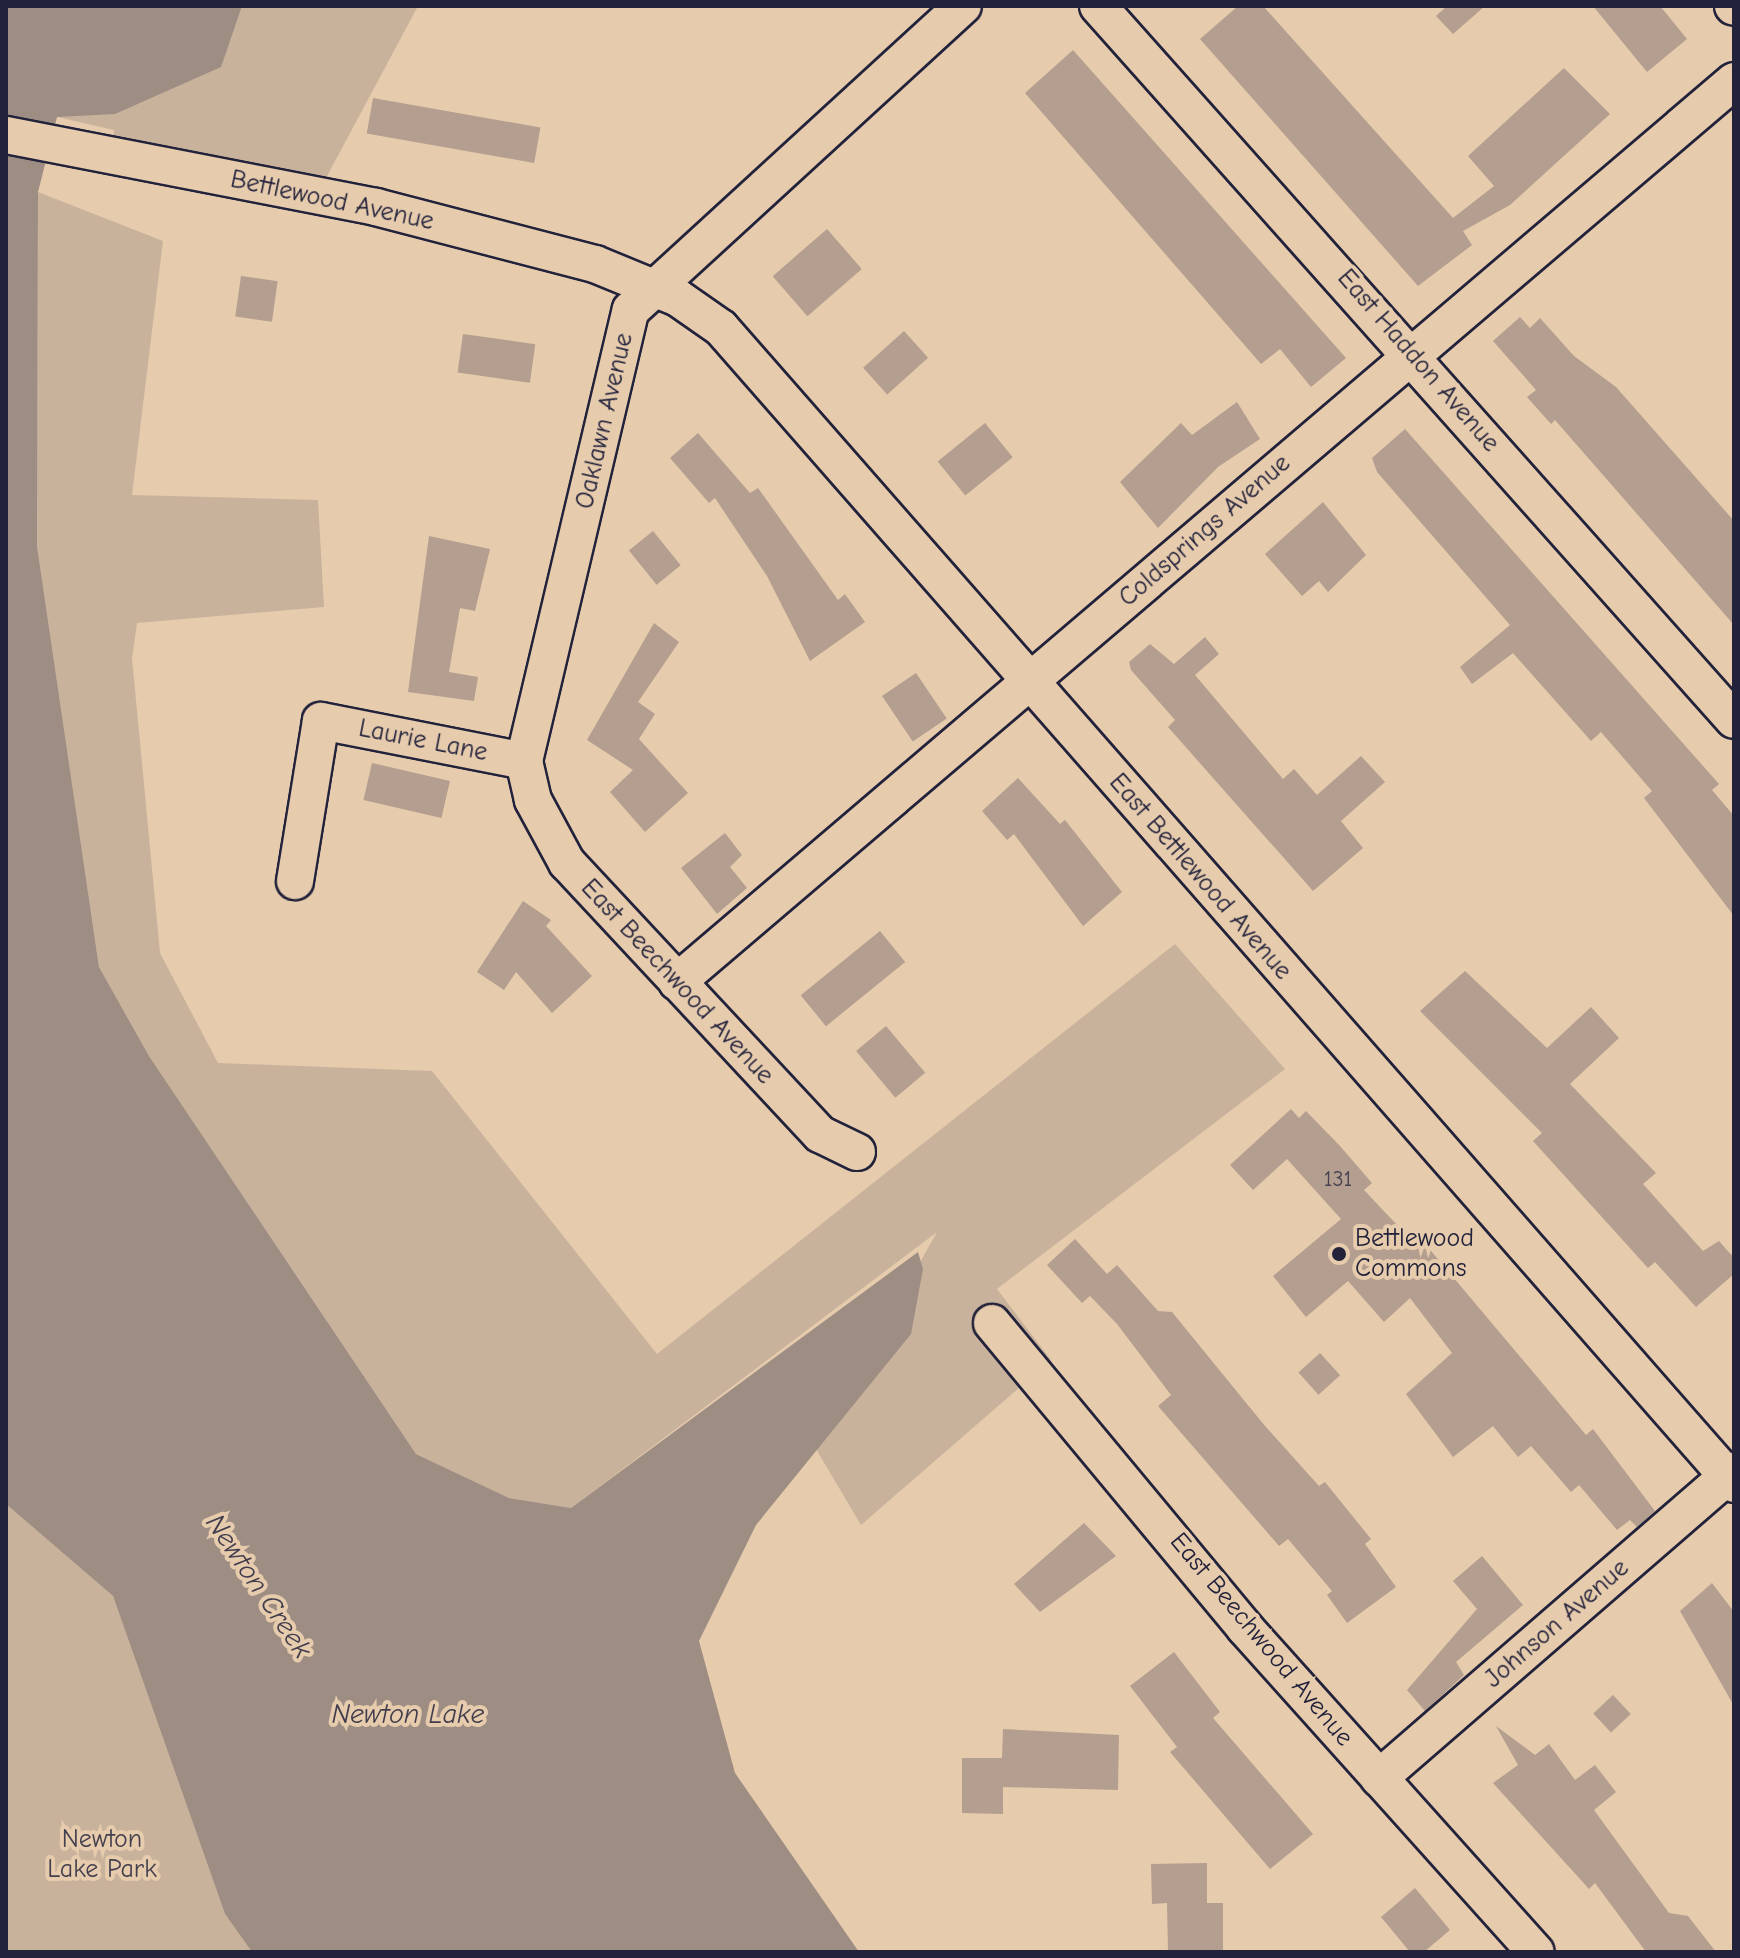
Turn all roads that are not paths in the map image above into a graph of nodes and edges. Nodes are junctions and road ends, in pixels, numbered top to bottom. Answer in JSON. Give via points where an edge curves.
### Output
{"nodes":[{"id":1,"x":963,"y":6,"type":"edge"},
{"id":2,"x":1098,"y":6,"type":"edge"},
{"id":3,"x":1734,"y":81,"type":"edge"},
{"id":4,"x":6,"y":135,"type":"edge"},
{"id":5,"x":652,"y":287,"type":"junction"},
{"id":6,"x":1412,"y":353,"type":"junction"},
{"id":7,"x":1029,"y":682,"type":"junction"},
{"id":8,"x":1734,"y":720,"type":"edge"},
{"id":9,"x":526,"y":773,"type":"junction"},
{"id":10,"x":295,"y":881,"type":"dead end"},
{"id":11,"x":677,"y":982,"type":"junction"},
{"id":12,"x":857,"y":1152,"type":"dead end"},
{"id":13,"x":992,"y":1323,"type":"dead end"},
{"id":14,"x":1732,"y":1477,"type":"edge"},
{"id":15,"x":1379,"y":1778,"type":"junction"},
{"id":16,"x":1536,"y":1952,"type":"edge"}],
"edges":[{"from":1,"to":5,"type":"street","name":"Oaklawn Avenue"},
{"from":2,"to":6,"type":"street","name":"East Haddon Avenue"},
{"from":3,"to":6,"type":"street","name":"Coldsprings Avenue"},
{"from":4,"to":5,"type":"street","name":"Bettlewood Avenue","via":[[376,207],[595,264]]},
{"from":5,"to":7,"type":"street","name":"East Bettlewood Avenue","via":[[721,328]]},
{"from":5,"to":9,"type":"street","name":"Oaklawn Avenue","via":[[631,310]]},
{"from":6,"to":7,"type":"street","name":"Coldsprings Avenue"},
{"from":6,"to":8,"type":"street","name":"East Haddon Avenue"},
{"from":7,"to":11,"type":"street","name":"Coldsprings Avenue"},
{"from":7,"to":14,"type":"street","name":"East Bettlewood Avenue"},
{"from":9,"to":10,"type":"street","name":"Laurie Lane","via":[[321,721]]},
{"from":9,"to":11,"type":"street","name":"East Beechwood Avenue","via":[[567,863]]},
{"from":11,"to":12,"type":"street","name":"East Beechwood Avenue","via":[[820,1134]]},
{"from":13,"to":15,"type":"street","name":"East Beechwood Avenue"},
{"from":14,"to":15,"type":"street","name":"Johnson Avenue"},
{"from":15,"to":16,"type":"street","name":"East Beechwood Avenue"}]}
